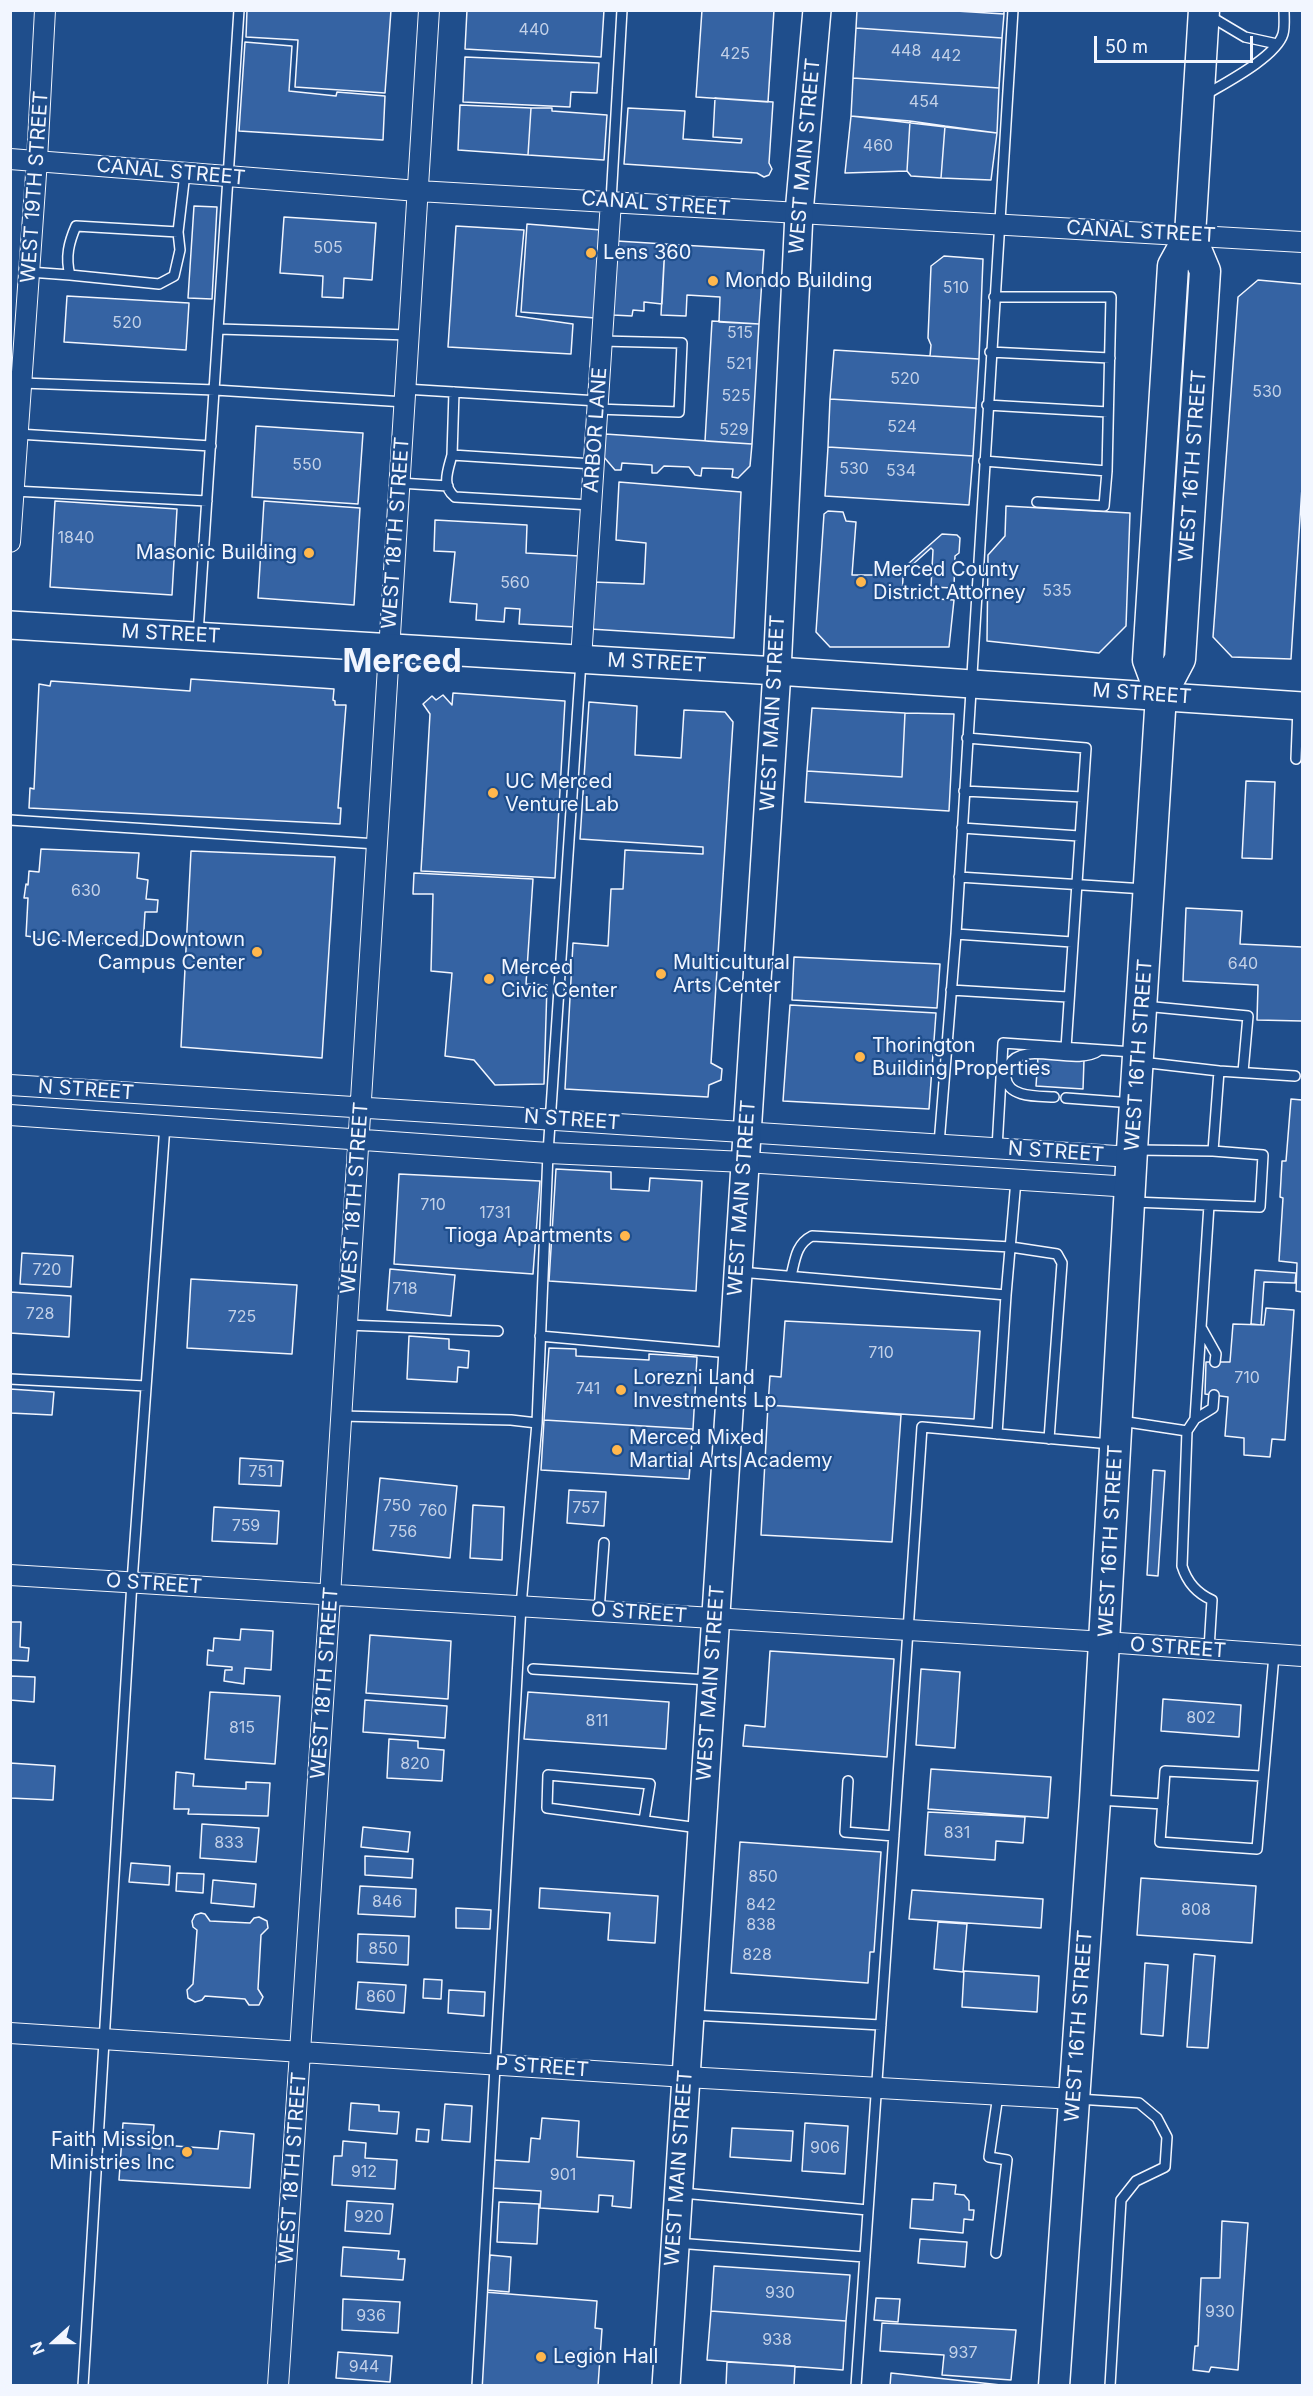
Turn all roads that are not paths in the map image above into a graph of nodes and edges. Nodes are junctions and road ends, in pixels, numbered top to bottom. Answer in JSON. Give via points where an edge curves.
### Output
{"nodes":[{"id":1,"x":45,"y":10,"type":"edge"},
{"id":2,"x":239,"y":10,"type":"edge"},
{"id":3,"x":429,"y":10,"type":"edge"},
{"id":4,"x":622,"y":10,"type":"edge"},
{"id":5,"x":818,"y":10,"type":"edge"},
{"id":6,"x":1013,"y":10,"type":"edge"},
{"id":7,"x":1284,"y":10,"type":"edge"},
{"id":8,"x":1204,"y":12,"type":"edge"},
{"id":9,"x":1277,"y":44,"type":"junction"},
{"id":10,"x":1199,"y":99,"type":"junction"},
{"id":11,"x":10,"y":159,"type":"edge"},
{"id":12,"x":37,"y":160,"type":"junction"},
{"id":13,"x":185,"y":173,"type":"junction"},
{"id":14,"x":229,"y":177,"type":"junction"},
{"id":15,"x":418,"y":191,"type":"junction"},
{"id":16,"x":611,"y":201,"type":"junction"},
{"id":17,"x":799,"y":213,"type":"junction"},
{"id":18,"x":999,"y":224,"type":"junction"},
{"id":19,"x":178,"y":232,"type":"junction"},
{"id":20,"x":1190,"y":235,"type":"junction"},
{"id":21,"x":1302,"y":242,"type":"edge"},
{"id":22,"x":29,"y":272,"type":"junction"},
{"id":23,"x":70,"y":275,"type":"junction"},
{"id":24,"x":994,"y":297,"type":"junction"},
{"id":25,"x":219,"y":329,"type":"junction"},
{"id":26,"x":409,"y":335,"type":"junction"},
{"id":27,"x":602,"y":341,"type":"junction"},
{"id":28,"x":990,"y":352,"type":"junction"},
{"id":29,"x":1110,"y":358,"type":"junction"},
{"id":30,"x":22,"y":383,"type":"junction"},
{"id":31,"x":215,"y":390,"type":"junction"},
{"id":32,"x":454,"y":392,"type":"junction"},
{"id":33,"x":405,"y":395,"type":"junction"},
{"id":34,"x":597,"y":405,"type":"junction"},
{"id":35,"x":987,"y":405,"type":"junction"},
{"id":36,"x":1108,"y":412,"type":"junction"},
{"id":37,"x":18,"y":434,"type":"junction"},
{"id":38,"x":211,"y":446,"type":"junction"},
{"id":39,"x":452,"y":455,"type":"junction"},
{"id":40,"x":984,"y":461,"type":"junction"},
{"id":41,"x":593,"y":464,"type":"junction"},
{"id":42,"x":1107,"y":471,"type":"junction"},
{"id":43,"x":399,"y":483,"type":"junction"},
{"id":44,"x":447,"y":486,"type":"junction"},
{"id":45,"x":14,"y":491,"type":"junction"},
{"id":46,"x":207,"y":501,"type":"junction"},
{"id":47,"x":1037,"y":502,"type":"dead end"},
{"id":48,"x":591,"y":505,"type":"junction"},
{"id":49,"x":10,"y":542,"type":"edge"},
{"id":50,"x":10,"y":625,"type":"edge"},
{"id":51,"x":198,"y":636,"type":"junction"},
{"id":52,"x":389,"y":647,"type":"junction"},
{"id":53,"x":581,"y":659,"type":"junction"},
{"id":54,"x":777,"y":671,"type":"junction"},
{"id":55,"x":970,"y":684,"type":"junction"},
{"id":56,"x":1161,"y":695,"type":"junction"},
{"id":57,"x":1300,"y":706,"type":"edge"},
{"id":58,"x":967,"y":738,"type":"junction"},
{"id":59,"x":1296,"y":759,"type":"dead end"},
{"id":60,"x":964,"y":791,"type":"junction"},
{"id":61,"x":1082,"y":797,"type":"junction"},
{"id":62,"x":10,"y":820,"type":"edge"},
{"id":63,"x":962,"y":828,"type":"junction"},
{"id":64,"x":1079,"y":836,"type":"junction"},
{"id":65,"x":377,"y":844,"type":"junction"},
{"id":66,"x":959,"y":878,"type":"junction"},
{"id":67,"x":1076,"y":886,"type":"junction"},
{"id":68,"x":1149,"y":890,"type":"junction"},
{"id":69,"x":956,"y":934,"type":"junction"},
{"id":70,"x":1072,"y":942,"type":"junction"},
{"id":71,"x":951,"y":990,"type":"junction"},
{"id":72,"x":1068,"y":997,"type":"junction"},
{"id":73,"x":1142,"y":1006,"type":"junction"},
{"id":74,"x":1066,"y":1048,"type":"junction"},
{"id":75,"x":1100,"y":1050,"type":"junction"},
{"id":76,"x":1138,"y":1057,"type":"junction"},
{"id":77,"x":1219,"y":1071,"type":"junction"},
{"id":78,"x":1243,"y":1072,"type":"junction"},
{"id":79,"x":1294,"y":1076,"type":"dead end"},
{"id":80,"x":10,"y":1085,"type":"edge"},
{"id":81,"x":1054,"y":1097,"type":"dead end"},
{"id":82,"x":1066,"y":1098,"type":"dead end"},
{"id":83,"x":1136,"y":1104,"type":"junction"},
{"id":84,"x":360,"y":1108,"type":"junction"},
{"id":85,"x":10,"y":1115,"type":"edge"},
{"id":86,"x":551,"y":1119,"type":"junction"},
{"id":87,"x":165,"y":1124,"type":"junction"},
{"id":88,"x":747,"y":1132,"type":"junction"},
{"id":89,"x":359,"y":1139,"type":"junction"},
{"id":90,"x":939,"y":1144,"type":"junction"},
{"id":91,"x":997,"y":1148,"type":"junction"},
{"id":92,"x":1213,"y":1151,"type":"junction"},
{"id":93,"x":548,"y":1153,"type":"junction"},
{"id":94,"x":1132,"y":1154,"type":"junction"},
{"id":95,"x":745,"y":1162,"type":"junction"},
{"id":96,"x":1016,"y":1180,"type":"junction"},
{"id":97,"x":1131,"y":1195,"type":"junction"},
{"id":98,"x":1209,"y":1205,"type":"junction"},
{"id":99,"x":1011,"y":1247,"type":"junction"},
{"id":100,"x":738,"y":1271,"type":"junction"},
{"id":101,"x":791,"y":1276,"type":"junction"},
{"id":102,"x":1006,"y":1295,"type":"junction"},
{"id":103,"x":347,"y":1325,"type":"junction"},
{"id":104,"x":1201,"y":1328,"type":"junction"},
{"id":105,"x":498,"y":1331,"type":"dead end"},
{"id":106,"x":540,"y":1336,"type":"junction"},
{"id":107,"x":732,"y":1353,"type":"junction"},
{"id":108,"x":1215,"y":1362,"type":"dead end"},
{"id":109,"x":10,"y":1379,"type":"edge"},
{"id":110,"x":146,"y":1386,"type":"junction"},
{"id":111,"x":1214,"y":1395,"type":"dead end"},
{"id":112,"x":341,"y":1416,"type":"junction"},
{"id":113,"x":1195,"y":1419,"type":"junction"},
{"id":114,"x":537,"y":1423,"type":"junction"},
{"id":115,"x":1187,"y":1431,"type":"junction"},
{"id":116,"x":1117,"y":1433,"type":"junction"},
{"id":117,"x":997,"y":1434,"type":"junction"},
{"id":118,"x":1049,"y":1438,"type":"junction"},
{"id":119,"x":604,"y":1543,"type":"dead end"},
{"id":120,"x":10,"y":1575,"type":"edge"},
{"id":121,"x":132,"y":1582,"type":"junction"},
{"id":122,"x":330,"y":1596,"type":"junction"},
{"id":123,"x":521,"y":1606,"type":"junction"},
{"id":124,"x":599,"y":1611,"type":"junction"},
{"id":125,"x":716,"y":1618,"type":"junction"},
{"id":126,"x":908,"y":1630,"type":"junction"},
{"id":127,"x":1105,"y":1642,"type":"junction"},
{"id":128,"x":1208,"y":1650,"type":"junction"},
{"id":129,"x":1274,"y":1655,"type":"junction"},
{"id":130,"x":1302,"y":1656,"type":"edge"},
{"id":131,"x":533,"y":1669,"type":"dead end"},
{"id":132,"x":712,"y":1680,"type":"junction"},
{"id":133,"x":1262,"y":1776,"type":"junction"},
{"id":134,"x":848,"y":1781,"type":"dead end"},
{"id":135,"x":1095,"y":1800,"type":"junction"},
{"id":136,"x":1163,"y":1804,"type":"junction"},
{"id":137,"x":644,"y":1820,"type":"junction"},
{"id":138,"x":702,"y":1828,"type":"junction"},
{"id":139,"x":894,"y":1836,"type":"junction"},
{"id":140,"x":690,"y":2015,"type":"junction"},
{"id":141,"x":881,"y":2025,"type":"junction"},
{"id":142,"x":10,"y":2033,"type":"edge"},
{"id":143,"x":104,"y":2039,"type":"junction"},
{"id":144,"x":301,"y":2052,"type":"junction"},
{"id":145,"x":495,"y":2064,"type":"junction"},
{"id":146,"x":686,"y":2077,"type":"junction"},
{"id":147,"x":877,"y":2088,"type":"junction"},
{"id":148,"x":998,"y":2095,"type":"junction"},
{"id":149,"x":1074,"y":2099,"type":"junction"},
{"id":150,"x":677,"y":2193,"type":"junction"},
{"id":151,"x":868,"y":2210,"type":"junction"},
{"id":152,"x":674,"y":2243,"type":"junction"},
{"id":153,"x":996,"y":2253,"type":"dead end"},
{"id":154,"x":865,"y":2257,"type":"junction"},
{"id":155,"x":83,"y":2385,"type":"edge"},
{"id":156,"x":278,"y":2385,"type":"edge"},
{"id":157,"x":477,"y":2385,"type":"edge"},
{"id":158,"x":666,"y":2385,"type":"edge"},
{"id":159,"x":856,"y":2385,"type":"edge"},
{"id":160,"x":1054,"y":2385,"type":"edge"},
{"id":161,"x":1110,"y":2385,"type":"edge"}],
"edges":[{"from":1,"to":12,"type":"street","name":"WEST 19TH STREET"},
{"from":2,"to":14,"type":"lane"},
{"from":3,"to":15,"type":"street","name":"WEST 18TH STREET"},
{"from":4,"to":16,"type":"lane"},
{"from":5,"to":17,"type":"street","name":"WEST MAIN STREET"},
{"from":6,"to":18,"type":"lane"},
{"from":7,"to":9,"type":"lane","via":[[1283,35]]},
{"from":8,"to":9,"type":"lane","via":[[1245,37]]},
{"from":8,"to":10,"type":"main road","name":"WEST 16TH STREET"},
{"from":9,"to":10,"type":"lane","via":[[1253,67]]},
{"from":10,"to":20,"type":"main road","name":"WEST 16TH STREET"},
{"from":11,"to":12,"type":"street","name":"CANAL STREET"},
{"from":12,"to":13,"type":"street","name":"CANAL STREET"},
{"from":12,"to":22,"type":"street","name":"WEST 19TH STREET"},
{"from":13,"to":14,"type":"street","name":"CANAL STREET"},
{"from":13,"to":19,"type":"lane"},
{"from":14,"to":15,"type":"street","name":"CANAL STREET"},
{"from":14,"to":25,"type":"lane"},
{"from":15,"to":16,"type":"street","name":"CANAL STREET"},
{"from":15,"to":26,"type":"street","name":"WEST 18TH STREET"},
{"from":16,"to":17,"type":"street","name":"CANAL STREET"},
{"from":16,"to":27,"type":"street","name":"ARBOR LANE"},
{"from":17,"to":18,"type":"street","name":"CANAL STREET"},
{"from":17,"to":54,"type":"street","name":"WEST MAIN STREET"},
{"from":18,"to":20,"type":"street","name":"CANAL STREET"},
{"from":18,"to":24,"type":"lane"},
{"from":19,"to":23,"type":"lane","via":[[180,250],[174,276],[159,284]]},
{"from":19,"to":23,"type":"lane","via":[[76,226],[69,240]]},
{"from":20,"to":21,"type":"street","name":"CANAL STREET"},
{"from":20,"to":56,"type":"main road","name":"WEST 16TH STREET","via":[[1173,266],[1157,507],[1148,660]]},
{"from":22,"to":23,"type":"lane"},
{"from":22,"to":30,"type":"street","name":"WEST 19TH STREET"},
{"from":24,"to":28,"type":"lane"},
{"from":24,"to":29,"type":"lane","via":[[1111,297]]},
{"from":25,"to":26,"type":"lane"},
{"from":25,"to":31,"type":"lane"},
{"from":26,"to":33,"type":"street","name":"WEST 18TH STREET"},
{"from":27,"to":34,"type":"street","name":"ARBOR LANE"},
{"from":27,"to":34,"type":"lane","via":[[682,343],[679,412]]},
{"from":28,"to":29,"type":"lane"},
{"from":28,"to":35,"type":"lane"},
{"from":29,"to":36,"type":"lane"},
{"from":30,"to":31,"type":"lane"},
{"from":30,"to":37,"type":"street","name":"WEST 19TH STREET"},
{"from":31,"to":33,"type":"lane"},
{"from":31,"to":38,"type":"lane"},
{"from":32,"to":33,"type":"lane"},
{"from":32,"to":34,"type":"lane"},
{"from":32,"to":39,"type":"lane"},
{"from":33,"to":43,"type":"street","name":"WEST 18TH STREET"},
{"from":34,"to":41,"type":"street","name":"ARBOR LANE"},
{"from":35,"to":36,"type":"lane"},
{"from":35,"to":40,"type":"lane"},
{"from":36,"to":42,"type":"lane"},
{"from":37,"to":38,"type":"lane"},
{"from":37,"to":45,"type":"street","name":"WEST 19TH STREET"},
{"from":38,"to":46,"type":"lane"},
{"from":39,"to":41,"type":"lane"},
{"from":39,"to":44,"type":"lane"},
{"from":40,"to":42,"type":"lane"},
{"from":40,"to":55,"type":"lane"},
{"from":41,"to":48,"type":"street","name":"ARBOR LANE"},
{"from":42,"to":47,"type":"lane","via":[[1104,506]]},
{"from":43,"to":44,"type":"lane"},
{"from":43,"to":52,"type":"street","name":"WEST 18TH STREET"},
{"from":44,"to":48,"type":"lane","via":[[455,497]]},
{"from":45,"to":46,"type":"lane"},
{"from":45,"to":49,"type":"street","name":"WEST 19TH STREET"},
{"from":46,"to":51,"type":"lane"},
{"from":48,"to":53,"type":"street","name":"ARBOR LANE"},
{"from":50,"to":51,"type":"street","name":"M STREET"},
{"from":51,"to":52,"type":"street","name":"M STREET"},
{"from":52,"to":53,"type":"street","name":"M STREET"},
{"from":52,"to":65,"type":"street","name":"WEST 18TH STREET"},
{"from":53,"to":54,"type":"street","name":"M STREET"},
{"from":53,"to":86,"type":"lane"},
{"from":54,"to":55,"type":"street","name":"M STREET"},
{"from":54,"to":88,"type":"street","name":"WEST MAIN STREET"},
{"from":55,"to":56,"type":"street","name":"M STREET"},
{"from":55,"to":58,"type":"lane"},
{"from":56,"to":57,"type":"street","name":"M STREET"},
{"from":56,"to":68,"type":"main road","name":"WEST 16TH STREET"},
{"from":57,"to":59,"type":"lane"},
{"from":58,"to":60,"type":"lane"},
{"from":58,"to":61,"type":"lane","via":[[1086,748]]},
{"from":60,"to":61,"type":"lane"},
{"from":60,"to":63,"type":"lane"},
{"from":61,"to":64,"type":"lane"},
{"from":62,"to":65,"type":"lane"},
{"from":63,"to":64,"type":"lane"},
{"from":63,"to":66,"type":"lane"},
{"from":64,"to":67,"type":"lane"},
{"from":65,"to":84,"type":"street","name":"WEST 18TH STREET"},
{"from":66,"to":67,"type":"lane"},
{"from":66,"to":69,"type":"lane"},
{"from":67,"to":68,"type":"lane"},
{"from":67,"to":70,"type":"lane"},
{"from":68,"to":73,"type":"main road","name":"WEST 16TH STREET"},
{"from":69,"to":70,"type":"lane"},
{"from":69,"to":71,"type":"lane"},
{"from":70,"to":72,"type":"lane"},
{"from":71,"to":72,"type":"lane"},
{"from":71,"to":90,"type":"lane"},
{"from":72,"to":74,"type":"lane"},
{"from":73,"to":76,"type":"main road","name":"WEST 16TH STREET"},
{"from":73,"to":78,"type":"lane","via":[[1248,1016]]},
{"from":74,"to":75,"type":"lane"},
{"from":74,"to":91,"type":"lane","via":[[1003,1043]]},
{"from":75,"to":76,"type":"lane"},
{"from":75,"to":81,"type":"lane","via":[[1090,1056],[1026,1053],[1013,1058],[1006,1068],[1006,1081],[1013,1090]]},
{"from":76,"to":77,"type":"lane"},
{"from":76,"to":83,"type":"main road","name":"WEST 16TH STREET"},
{"from":77,"to":78,"type":"lane"},
{"from":77,"to":92,"type":"lane"},
{"from":78,"to":79,"type":"lane"},
{"from":80,"to":84,"type":"street","name":"N STREET"},
{"from":82,"to":83,"type":"lane"},
{"from":83,"to":94,"type":"main road","name":"WEST 16TH STREET"},
{"from":84,"to":86,"type":"street","name":"N STREET"},
{"from":84,"to":89,"type":"street","name":"WEST 18TH STREET"},
{"from":85,"to":87,"type":"street","name":"N STREET"},
{"from":86,"to":88,"type":"street","name":"N STREET"},
{"from":86,"to":93,"type":"lane"},
{"from":87,"to":89,"type":"street","name":"N STREET"},
{"from":87,"to":110,"type":"lane"},
{"from":88,"to":90,"type":"street","name":"N STREET"},
{"from":88,"to":95,"type":"street","name":"WEST MAIN STREET"},
{"from":89,"to":93,"type":"street","name":"N STREET"},
{"from":89,"to":103,"type":"street","name":"WEST 18TH STREET"},
{"from":90,"to":91,"type":"street","name":"N STREET"},
{"from":91,"to":94,"type":"street","name":"N STREET"},
{"from":92,"to":94,"type":"lane"},
{"from":92,"to":98,"type":"lane","via":[[1263,1155],[1260,1207]]},
{"from":93,"to":95,"type":"street","name":"N STREET"},
{"from":93,"to":106,"type":"lane"},
{"from":94,"to":97,"type":"main road","name":"WEST 16TH STREET"},
{"from":95,"to":96,"type":"street","name":"N STREET"},
{"from":95,"to":100,"type":"street","name":"WEST MAIN STREET"},
{"from":96,"to":97,"type":"street","name":"N STREET"},
{"from":96,"to":99,"type":"lane"},
{"from":97,"to":98,"type":"lane"},
{"from":97,"to":116,"type":"main road","name":"WEST 16TH STREET"},
{"from":98,"to":104,"type":"lane"},
{"from":99,"to":101,"type":"lane","via":[[813,1236],[799,1248]]},
{"from":99,"to":102,"type":"lane"},
{"from":99,"to":118,"type":"lane","via":[[1058,1254],[1062,1263]]},
{"from":100,"to":101,"type":"lane"},
{"from":100,"to":107,"type":"street","name":"WEST MAIN STREET"},
{"from":101,"to":102,"type":"lane"},
{"from":102,"to":117,"type":"lane"},
{"from":103,"to":105,"type":"lane"},
{"from":103,"to":112,"type":"street","name":"WEST 18TH STREET"},
{"from":104,"to":108,"type":"lane","via":[[1216,1354]]},
{"from":104,"to":113,"type":"lane"},
{"from":106,"to":107,"type":"lane"},
{"from":106,"to":114,"type":"lane"},
{"from":107,"to":125,"type":"street","name":"WEST MAIN STREET"},
{"from":109,"to":110,"type":"lane"},
{"from":110,"to":121,"type":"lane"},
{"from":111,"to":113,"type":"lane","via":[[1213,1408]]},
{"from":112,"to":114,"type":"lane"},
{"from":112,"to":122,"type":"street","name":"WEST 18TH STREET"},
{"from":113,"to":115,"type":"lane"},
{"from":114,"to":123,"type":"lane"},
{"from":115,"to":116,"type":"lane"},
{"from":115,"to":128,"type":"lane","via":[[1182,1566],[1193,1588],[1212,1600]]},
{"from":116,"to":118,"type":"lane"},
{"from":116,"to":127,"type":"main road","name":"WEST 16TH STREET"},
{"from":117,"to":118,"type":"lane"},
{"from":117,"to":126,"type":"lane","via":[[922,1427]]},
{"from":119,"to":124,"type":"lane"},
{"from":120,"to":121,"type":"street","name":"O STREET"},
{"from":121,"to":122,"type":"street","name":"O STREET"},
{"from":121,"to":143,"type":"lane"},
{"from":122,"to":123,"type":"street","name":"O STREET"},
{"from":122,"to":144,"type":"street","name":"WEST 18TH STREET"},
{"from":123,"to":124,"type":"street","name":"O STREET"},
{"from":123,"to":145,"type":"lane"},
{"from":124,"to":125,"type":"street","name":"O STREET"},
{"from":125,"to":126,"type":"street","name":"O STREET"},
{"from":125,"to":132,"type":"street","name":"WEST MAIN STREET"},
{"from":126,"to":127,"type":"street","name":"O STREET"},
{"from":126,"to":139,"type":"lane"},
{"from":127,"to":128,"type":"street","name":"O STREET"},
{"from":127,"to":135,"type":"main road","name":"WEST 16TH STREET"},
{"from":128,"to":129,"type":"street","name":"O STREET"},
{"from":129,"to":130,"type":"street","name":"O STREET"},
{"from":129,"to":133,"type":"lane"},
{"from":131,"to":132,"type":"lane"},
{"from":132,"to":138,"type":"street","name":"WEST MAIN STREET"},
{"from":133,"to":136,"type":"lane","via":[[1165,1771]]},
{"from":133,"to":136,"type":"lane","via":[[1257,1849],[1160,1842]]},
{"from":134,"to":139,"type":"lane","via":[[845,1832]]},
{"from":135,"to":136,"type":"lane"},
{"from":135,"to":149,"type":"main road","name":"WEST 16TH STREET"},
{"from":137,"to":137,"type":"lane","via":[[547,1808],[548,1775],[650,1784]]},
{"from":137,"to":138,"type":"lane"},
{"from":138,"to":140,"type":"street","name":"WEST MAIN STREET"},
{"from":139,"to":141,"type":"lane"},
{"from":140,"to":141,"type":"lane"},
{"from":140,"to":146,"type":"street","name":"WEST MAIN STREET"},
{"from":141,"to":147,"type":"lane"},
{"from":142,"to":143,"type":"street","name":"P STREET"},
{"from":143,"to":144,"type":"street","name":"P STREET"},
{"from":143,"to":155,"type":"lane"},
{"from":144,"to":145,"type":"street","name":"P STREET"},
{"from":144,"to":156,"type":"street","name":"WEST 18TH STREET"},
{"from":145,"to":146,"type":"street","name":"P STREET"},
{"from":145,"to":157,"type":"lane"},
{"from":146,"to":147,"type":"street","name":"P STREET"},
{"from":146,"to":150,"type":"street","name":"WEST MAIN STREET"},
{"from":147,"to":148,"type":"street","name":"P STREET"},
{"from":147,"to":151,"type":"lane"},
{"from":148,"to":149,"type":"street","name":"P STREET"},
{"from":148,"to":153,"type":"lane","via":[[990,2157],[1007,2160]]},
{"from":149,"to":160,"type":"main road","name":"WEST 16TH STREET"},
{"from":149,"to":161,"type":"lane","via":[[1139,2103],[1157,2118],[1167,2137],[1165,2167],[1136,2181],[1121,2200]]},
{"from":150,"to":151,"type":"lane"},
{"from":150,"to":152,"type":"street","name":"WEST MAIN STREET"},
{"from":151,"to":154,"type":"lane"},
{"from":152,"to":154,"type":"lane"},
{"from":152,"to":158,"type":"street","name":"WEST MAIN STREET"},
{"from":154,"to":159,"type":"lane"}]}
